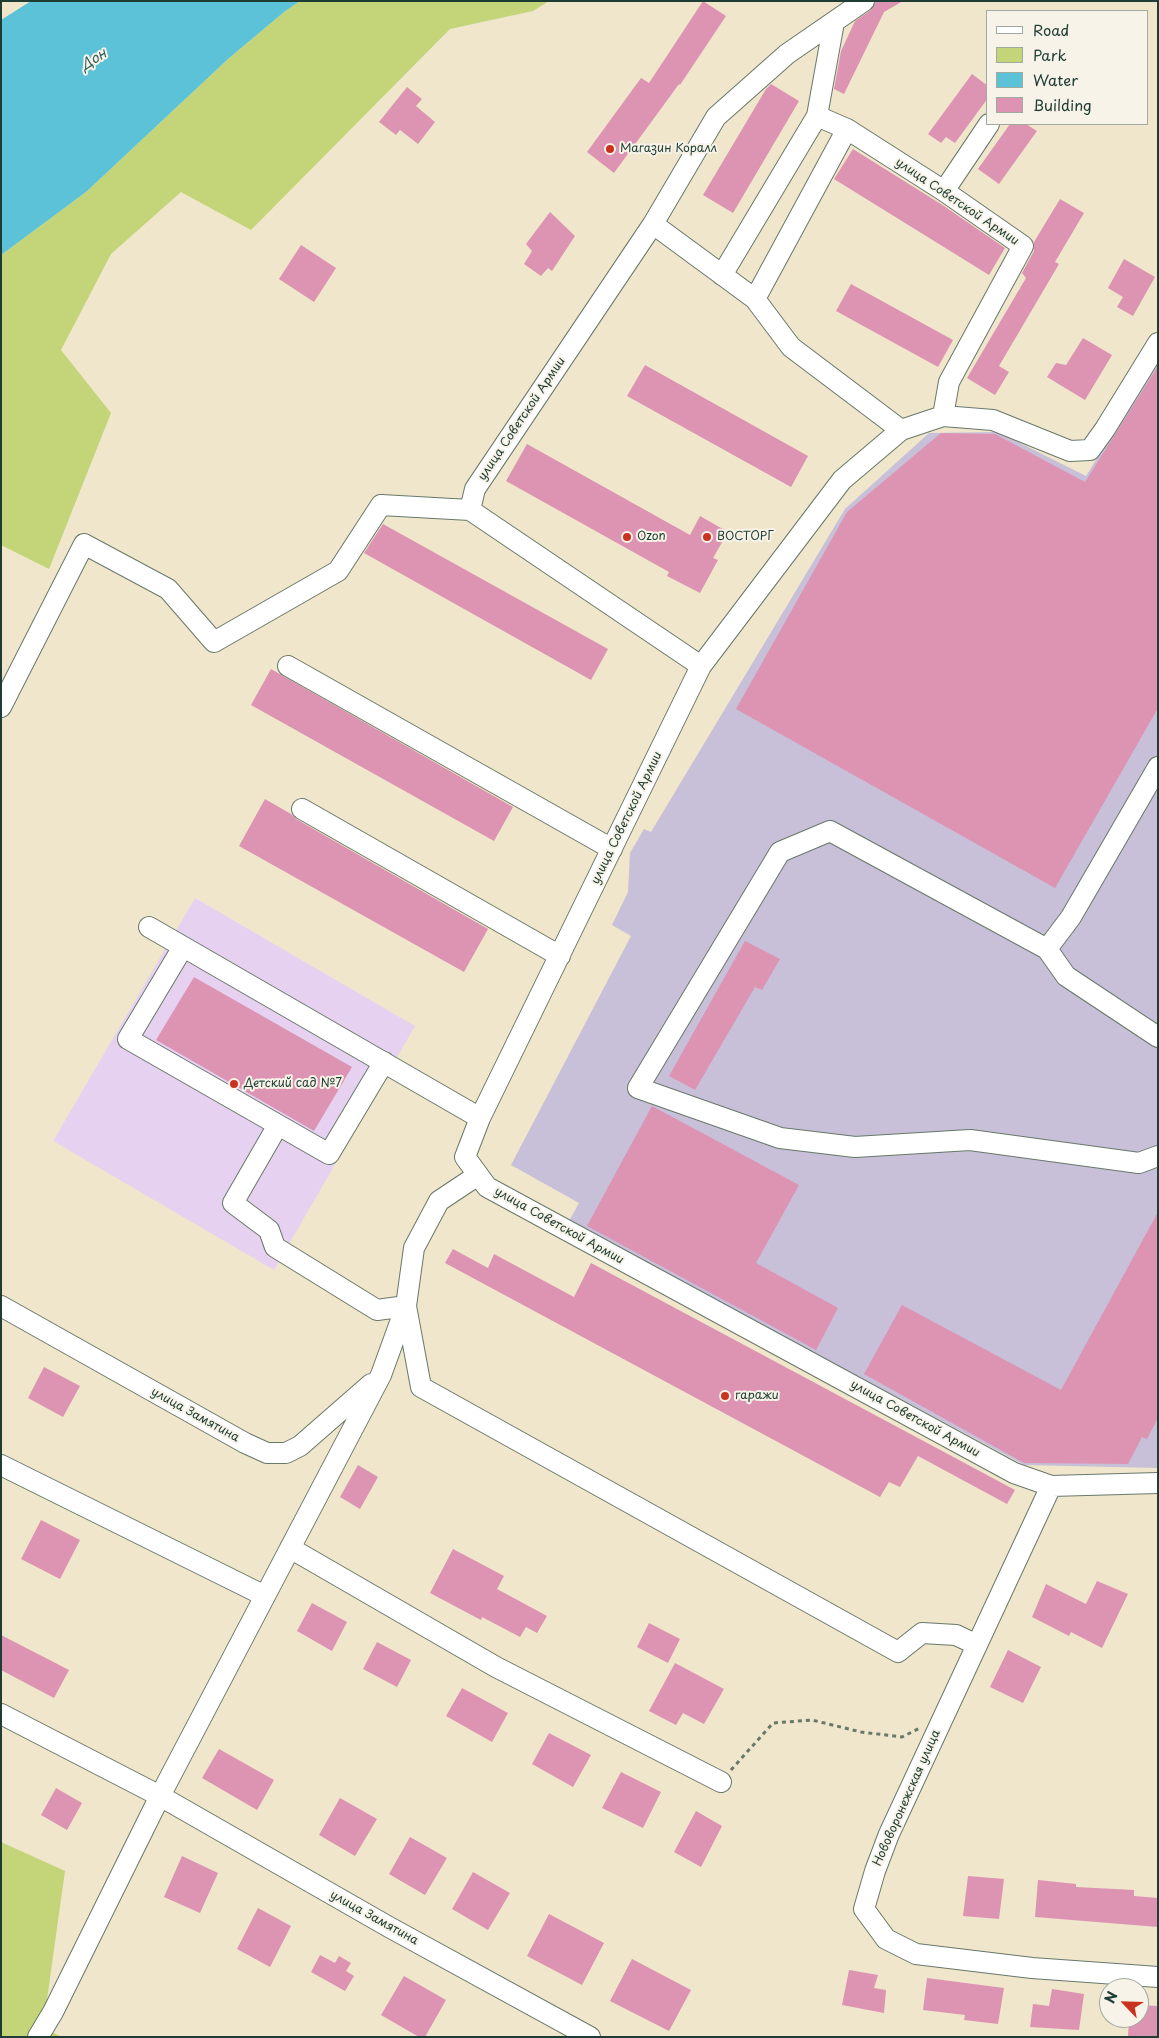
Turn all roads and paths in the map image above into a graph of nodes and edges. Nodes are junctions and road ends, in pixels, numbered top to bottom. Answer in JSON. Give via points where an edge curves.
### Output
{"nodes":[{"id":1,"x":864,"y":1,"type":"edge"},
{"id":2,"x":834,"y":22,"type":"junction"},
{"id":3,"x":817,"y":116,"type":"junction"},
{"id":4,"x":988,"y":125,"type":"edge"},
{"id":5,"x":848,"y":129,"type":"junction"},
{"id":6,"x":944,"y":191,"type":"junction"},
{"id":7,"x":653,"y":224,"type":"junction"},
{"id":8,"x":722,"y":275,"type":"junction"},
{"id":9,"x":756,"y":300,"type":"junction"},
{"id":10,"x":1158,"y":344,"type":"edge"},
{"id":11,"x":943,"y":416,"type":"junction"},
{"id":12,"x":901,"y":430,"type":"junction"},
{"id":13,"x":470,"y":510,"type":"junction"},
{"id":14,"x":288,"y":666,"type":"dead end"},
{"id":15,"x":701,"y":666,"type":"junction"},
{"id":16,"x":1,"y":707,"type":"edge"},
{"id":17,"x":1158,"y":767,"type":"edge"},
{"id":18,"x":302,"y":808,"type":"dead end"},
{"id":19,"x":612,"y":849,"type":"junction"},
{"id":20,"x":149,"y":927,"type":"dead end"},
{"id":21,"x":184,"y":947,"type":"junction"},
{"id":22,"x":1047,"y":949,"type":"junction"},
{"id":23,"x":560,"y":956,"type":"junction"},
{"id":24,"x":1158,"y":1037,"type":"edge"},
{"id":25,"x":384,"y":1062,"type":"junction"},
{"id":26,"x":480,"y":1118,"type":"junction"},
{"id":27,"x":278,"y":1125,"type":"junction"},
{"id":28,"x":1158,"y":1156,"type":"edge"},
{"id":29,"x":478,"y":1175,"type":"junction"},
{"id":30,"x":1,"y":1306,"type":"edge"},
{"id":31,"x":406,"y":1306,"type":"junction"},
{"id":32,"x":381,"y":1375,"type":"junction"},
{"id":33,"x":1,"y":1466,"type":"edge"},
{"id":34,"x":1158,"y":1483,"type":"edge"},
{"id":35,"x":1051,"y":1486,"type":"junction"},
{"id":36,"x":290,"y":1548,"type":"junction"},
{"id":37,"x":265,"y":1596,"type":"junction"},
{"id":38,"x":977,"y":1645,"type":"junction"},
{"id":39,"x":1,"y":1714,"type":"edge"},
{"id":40,"x":942,"y":1720,"type":"junction"},
{"id":41,"x":721,"y":1782,"type":"joint"},
{"id":42,"x":160,"y":1796,"type":"junction"},
{"id":43,"x":1158,"y":1977,"type":"edge"},
{"id":44,"x":38,"y":2037,"type":"edge"},
{"id":45,"x":590,"y":2037,"type":"edge"}],
"edges":[{"from":1,"to":2,"type":"street","name":"улица Советской Армии"},
{"from":2,"to":3,"type":"street"},
{"from":2,"to":7,"type":"street","name":"улица Советской Армии","via":[[787,54],[716,117]]},
{"from":3,"to":5,"type":"street","name":"улица Советской Армии"},
{"from":3,"to":8,"type":"street"},
{"from":4,"to":6,"type":"street"},
{"from":5,"to":6,"type":"street","name":"улица Советской Армии"},
{"from":5,"to":9,"type":"street"},
{"from":6,"to":11,"type":"street","name":"улица Советской Армии","via":[[1022,246],[949,382]]},
{"from":7,"to":8,"type":"street"},
{"from":7,"to":13,"type":"street","name":"улица Советской Армии","via":[[475,489]]},
{"from":8,"to":9,"type":"street"},
{"from":9,"to":12,"type":"street","via":[[790,347]]},
{"from":10,"to":11,"type":"street","via":[[1090,450],[1070,452],[993,420]]},
{"from":11,"to":12,"type":"street","name":"улица Советской Армии"},
{"from":12,"to":15,"type":"street","name":"улица Советской Армии","via":[[842,480]]},
{"from":13,"to":15,"type":"street"},
{"from":13,"to":16,"type":"street","via":[[380,505],[338,571],[214,642],[168,589],[84,544]]},
{"from":14,"to":19,"type":"street"},
{"from":15,"to":19,"type":"street","name":"улица Советской Армии"},
{"from":17,"to":22,"type":"street","via":[[1071,917]]},
{"from":18,"to":23,"type":"street"},
{"from":19,"to":23,"type":"street","name":"улица Советской Армии"},
{"from":20,"to":21,"type":"street"},
{"from":21,"to":25,"type":"street"},
{"from":21,"to":27,"type":"street","via":[[128,1039]]},
{"from":22,"to":24,"type":"street","via":[[1066,976]]},
{"from":22,"to":28,"type":"street","via":[[830,831],[780,852],[638,1088],[780,1138],[855,1148],[970,1140],[1139,1163]]},
{"from":23,"to":26,"type":"street","name":"улица Советской Армии"},
{"from":25,"to":26,"type":"street"},
{"from":25,"to":27,"type":"street","via":[[328,1154]]},
{"from":26,"to":29,"type":"street","name":"улица Советской Армии","via":[[465,1157]]},
{"from":27,"to":31,"type":"street","via":[[233,1203],[270,1230],[275,1247],[377,1310]]},
{"from":29,"to":31,"type":"street","name":"улица Замятина","via":[[439,1201],[414,1248]]},
{"from":29,"to":35,"type":"street","name":"улица Советской Армии","via":[[487,1187],[1014,1473]]},
{"from":30,"to":32,"type":"street","name":"улица Замятина","via":[[267,1453],[286,1453],[300,1446]]},
{"from":31,"to":32,"type":"street","name":"улица Замятина"},
{"from":31,"to":38,"type":"street","via":[[421,1387],[898,1652],[922,1633],[956,1635]]},
{"from":32,"to":36,"type":"street","name":"улица Замятина"},
{"from":33,"to":37,"type":"street"},
{"from":34,"to":35,"type":"street","name":"улица Советской Армии"},
{"from":35,"to":38,"type":"street","name":"Нововоронежская улица"},
{"from":36,"to":37,"type":"street","name":"улица Замятина"},
{"from":36,"to":41,"type":"street","via":[[496,1667]]},
{"from":37,"to":42,"type":"street","name":"улица Замятина"},
{"from":38,"to":40,"type":"street","name":"Нововоронежская улица"},
{"from":39,"to":42,"type":"street","name":"улица Замятина"},
{"from":40,"to":41,"type":"path","via":[[902,1737],[861,1732],[812,1720],[773,1724]]},
{"from":40,"to":43,"type":"street","name":"Нововоронежская улица","via":[[889,1834],[864,1909],[886,1939],[916,1954],[1032,1968]]},
{"from":42,"to":44,"type":"street","name":"улица Замятина"},
{"from":42,"to":45,"type":"street","name":"улица Замятина"}]}
